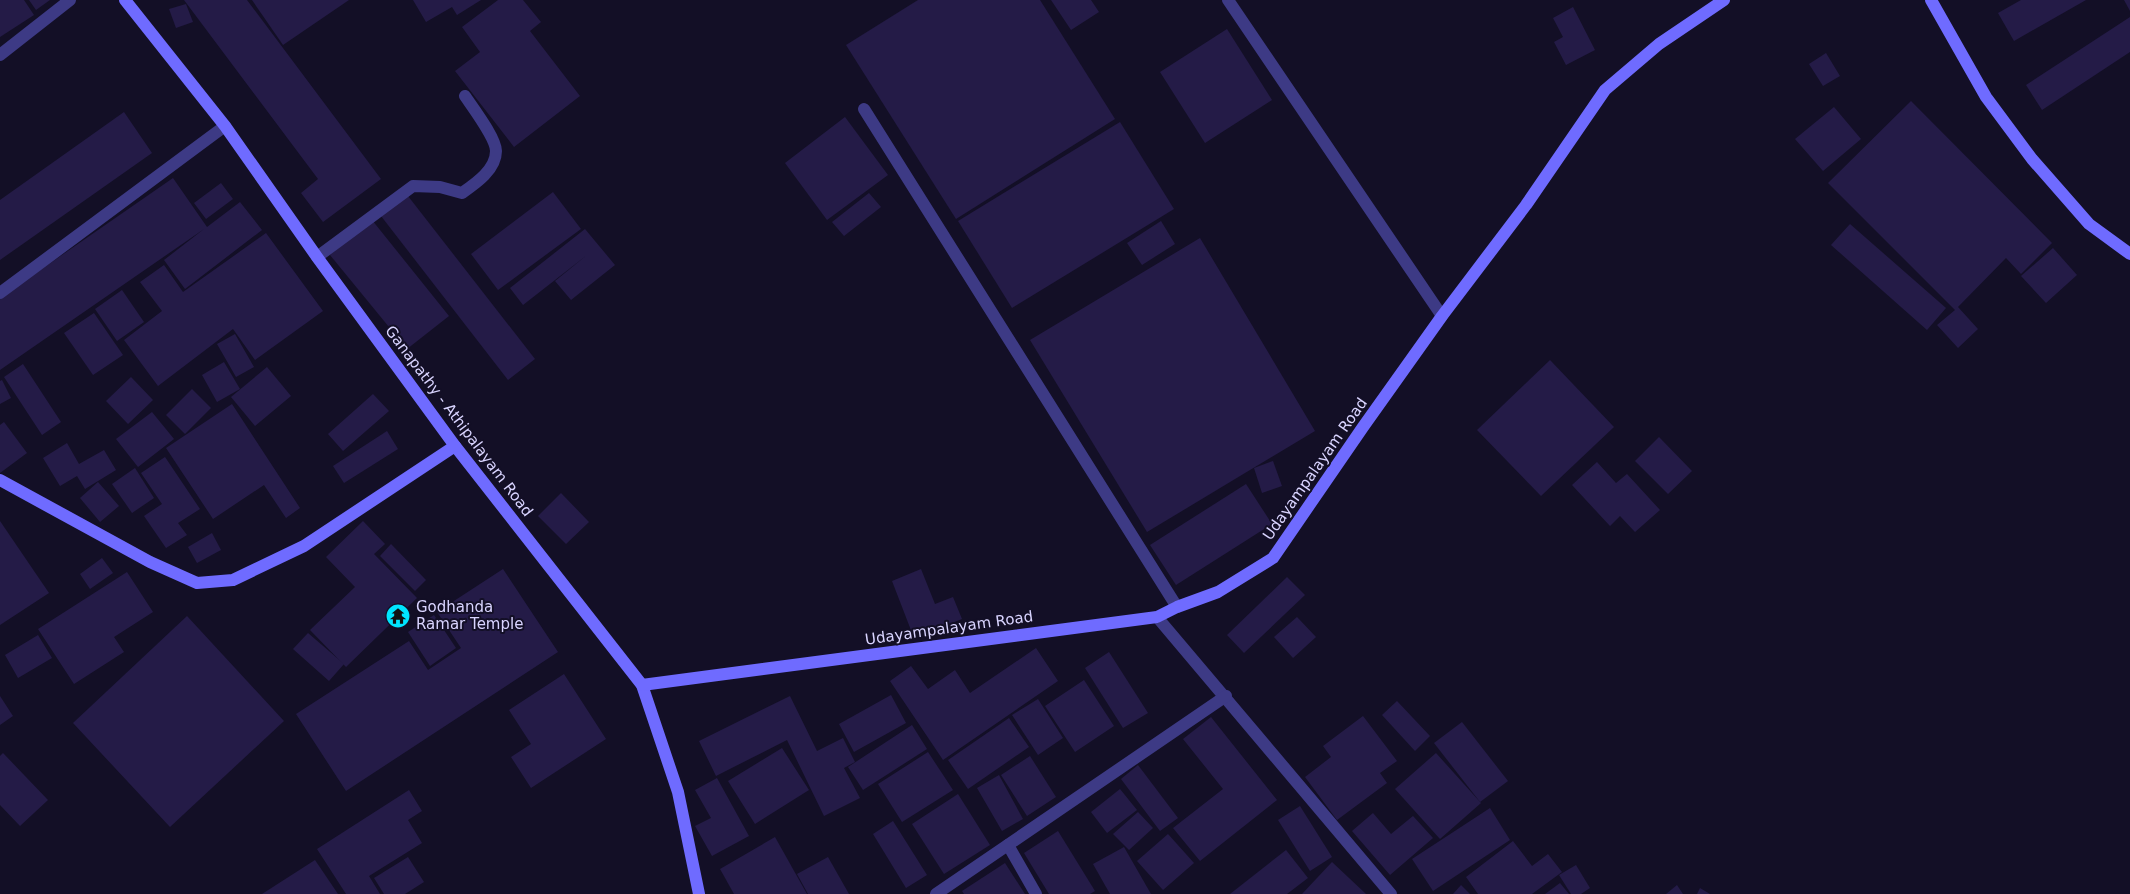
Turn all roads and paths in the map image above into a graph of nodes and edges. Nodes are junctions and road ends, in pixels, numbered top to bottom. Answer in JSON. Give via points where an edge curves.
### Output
{"nodes":[{"id":1,"x":70,"y":0,"type":"edge"},
{"id":2,"x":125,"y":0,"type":"edge"},
{"id":3,"x":1228,"y":0,"type":"edge"},
{"id":4,"x":1724,"y":0,"type":"edge"},
{"id":5,"x":1931,"y":0,"type":"edge"},
{"id":6,"x":0,"y":55,"type":"edge"},
{"id":7,"x":465,"y":96,"type":"dead end"},
{"id":8,"x":864,"y":109,"type":"dead end"},
{"id":9,"x":225,"y":126,"type":"junction"},
{"id":10,"x":2130,"y":254,"type":"edge"},
{"id":11,"x":316,"y":257,"type":"junction"},
{"id":12,"x":0,"y":293,"type":"edge"},
{"id":13,"x":1442,"y":316,"type":"junction"},
{"id":14,"x":455,"y":446,"type":"junction"},
{"id":15,"x":0,"y":480,"type":"edge"},
{"id":16,"x":1177,"y":607,"type":"junction"},
{"id":17,"x":1157,"y":617,"type":"junction"},
{"id":18,"x":642,"y":685,"type":"junction"},
{"id":19,"x":1226,"y":696,"type":"junction"},
{"id":20,"x":1008,"y":845,"type":"junction"},
{"id":21,"x":699,"y":894,"type":"edge"},
{"id":22,"x":936,"y":894,"type":"edge"},
{"id":23,"x":1036,"y":894,"type":"edge"},
{"id":24,"x":1391,"y":894,"type":"edge"}],
"edges":[{"from":1,"to":6,"type":"street"},
{"from":2,"to":9,"type":"street","name":"Ganapathy - Athipalayam Road"},
{"from":3,"to":13,"type":"street"},
{"from":4,"to":13,"type":"street","name":"Udayampalayam Road","via":[[1659,44],[1606,90],[1526,205]]},
{"from":5,"to":10,"type":"street","via":[[1986,97],[2032,159],[2089,224]]},
{"from":7,"to":11,"type":"street","via":[[489,132],[496,151],[490,168],[476,184],[462,193],[440,187],[413,186]]},
{"from":8,"to":16,"type":"street"},
{"from":9,"to":11,"type":"street","name":"Ganapathy - Athipalayam Road"},
{"from":9,"to":12,"type":"street"},
{"from":11,"to":14,"type":"street","name":"Ganapathy - Athipalayam Road"},
{"from":13,"to":16,"type":"street","name":"Udayampalayam Road","via":[[1273,558],[1218,592]]},
{"from":14,"to":15,"type":"street","via":[[304,546],[233,580],[197,583],[150,562]]},
{"from":14,"to":18,"type":"street","name":"Ganapathy - Athipalayam Road"},
{"from":16,"to":17,"type":"street","name":"Udayampalayam Road"},
{"from":17,"to":18,"type":"street","name":"Udayampalayam Road"},
{"from":17,"to":19,"type":"street"},
{"from":18,"to":21,"type":"street","name":"Ganapathy - Athipalayam Road","via":[[678,792]]},
{"from":19,"to":20,"type":"street"},
{"from":19,"to":24,"type":"street"},
{"from":20,"to":22,"type":"street"},
{"from":20,"to":23,"type":"street"}]}
